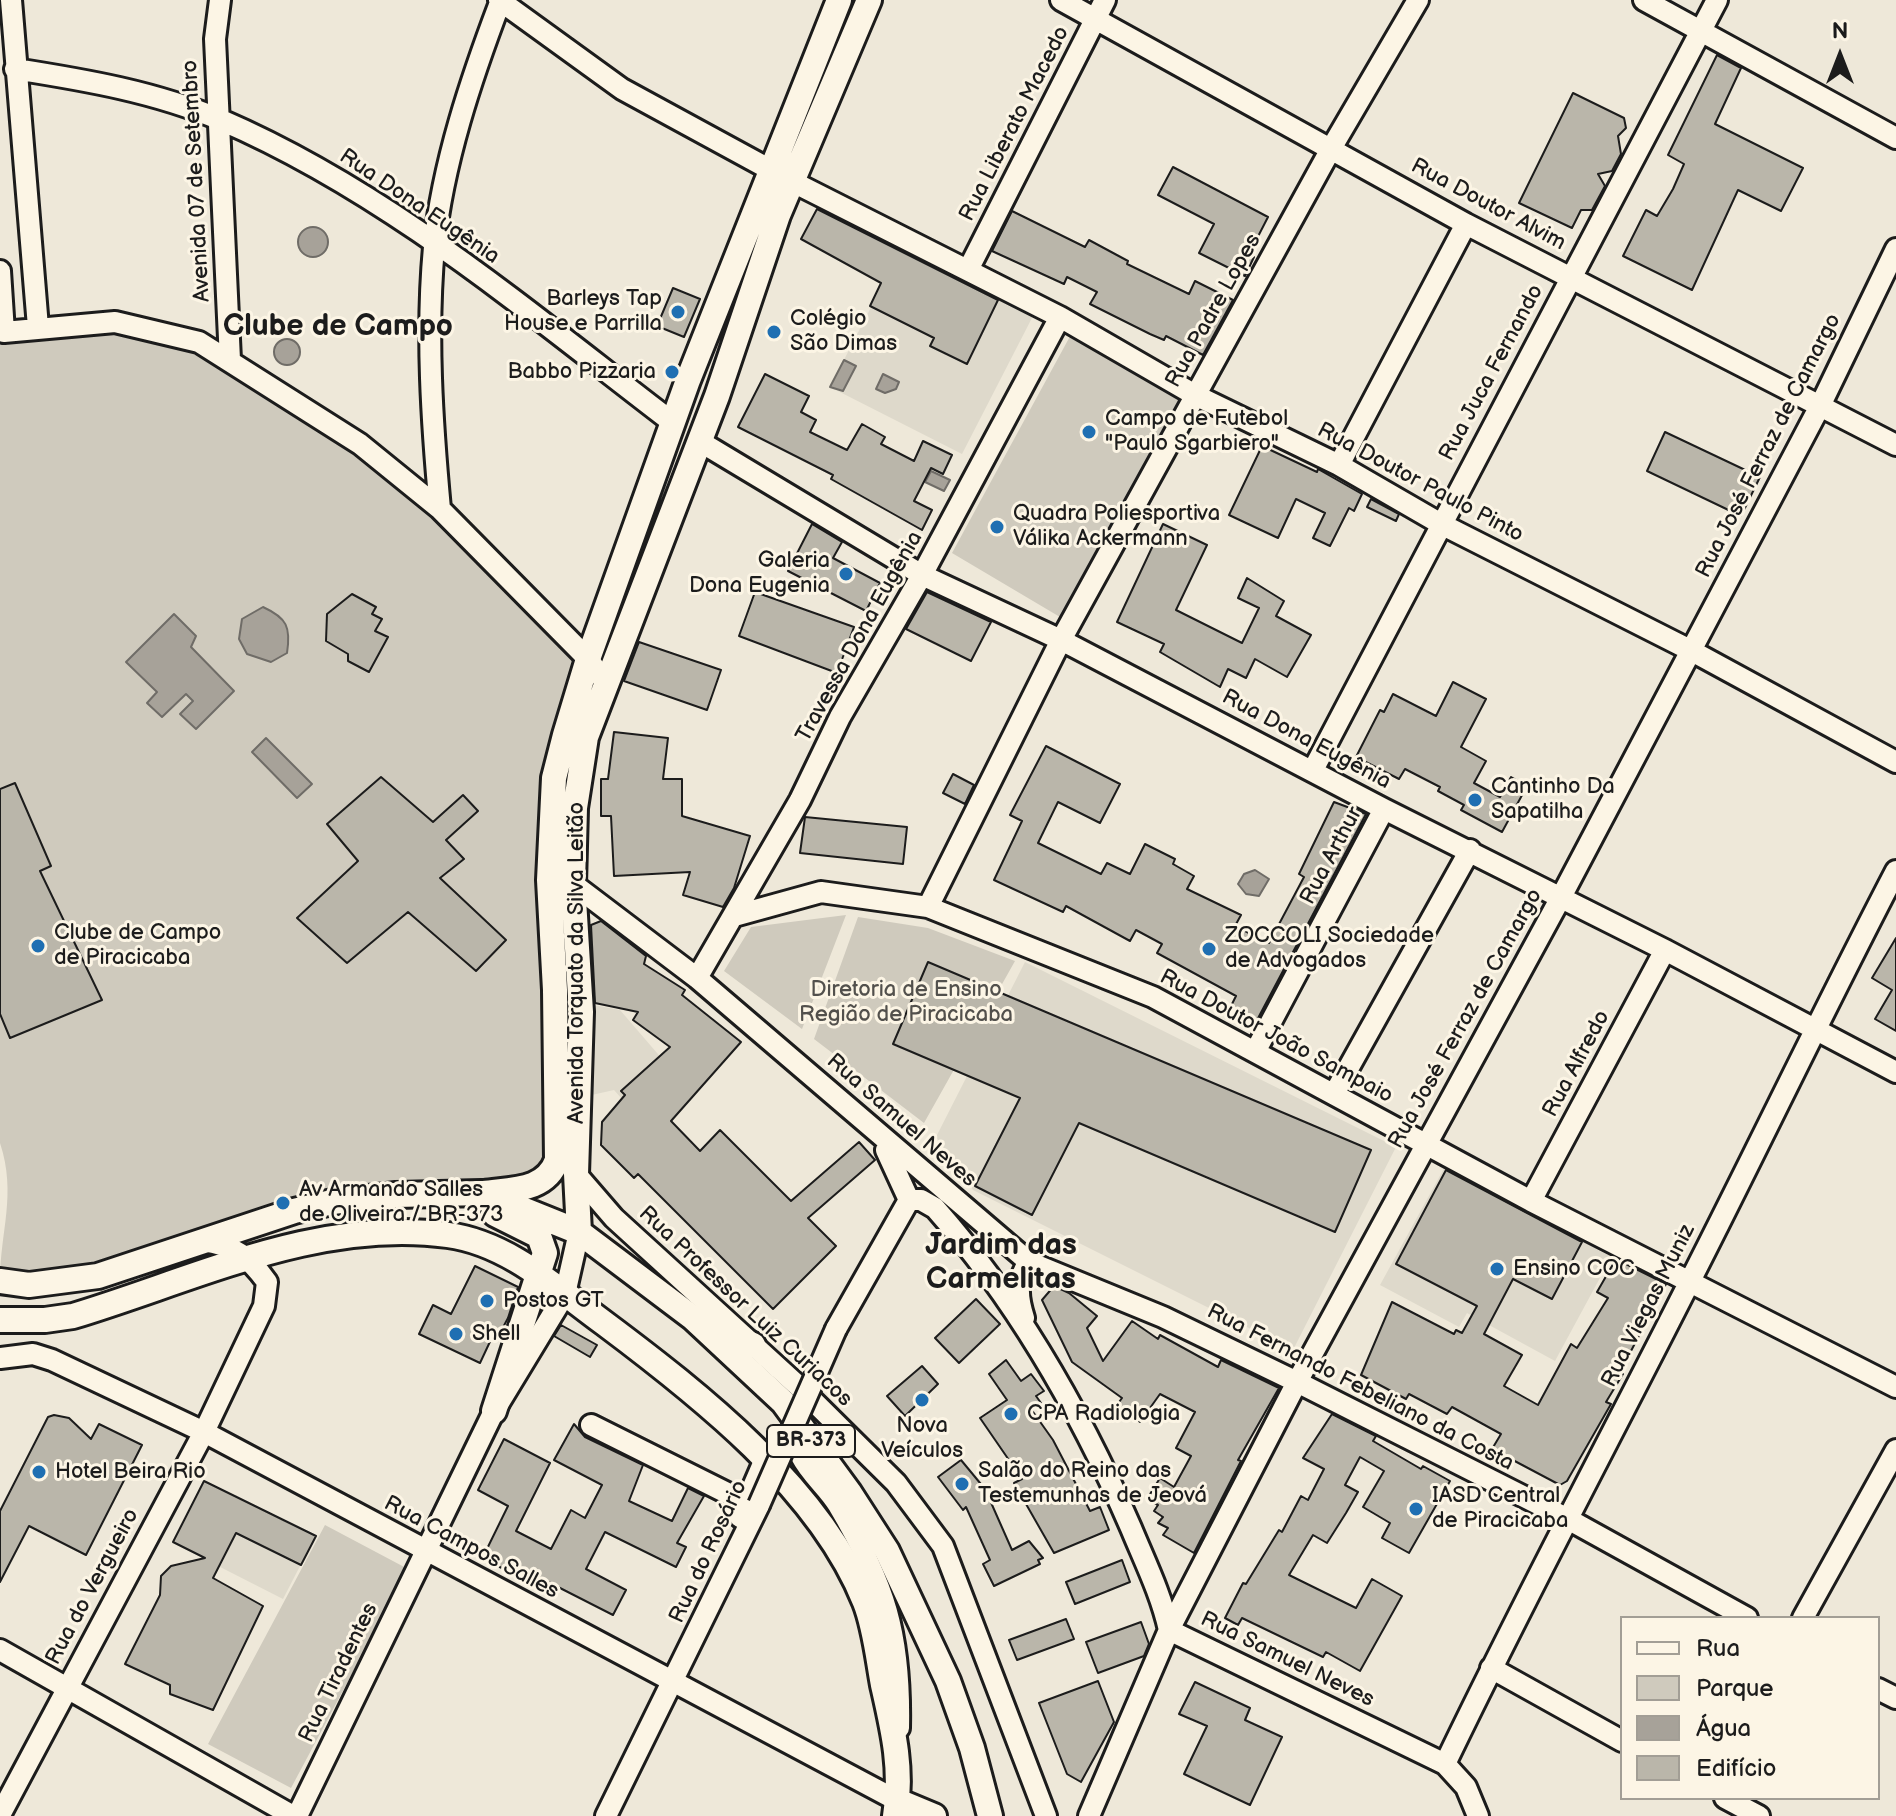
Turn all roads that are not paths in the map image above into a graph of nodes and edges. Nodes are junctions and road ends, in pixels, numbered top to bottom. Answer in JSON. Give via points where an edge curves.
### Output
{"nodes":[{"id":1,"x":11,"y":0,"type":"edge"},
{"id":2,"x":220,"y":0,"type":"edge"},
{"id":3,"x":501,"y":0,"type":"edge"},
{"id":4,"x":839,"y":0,"type":"edge"},
{"id":5,"x":1061,"y":0,"type":"edge"},
{"id":6,"x":1418,"y":0,"type":"edge"},
{"id":7,"x":1644,"y":0,"type":"edge"},
{"id":8,"x":1717,"y":0,"type":"edge"},
{"id":9,"x":865,"y":4,"type":"edge"},
{"id":10,"x":1101,"y":9,"type":"edge"},
{"id":11,"x":1701,"y":30,"type":"junction"},
{"id":12,"x":15,"y":69,"type":"junction"},
{"id":13,"x":219,"y":119,"type":"junction"},
{"id":14,"x":1896,"y":138,"type":"edge"},
{"id":15,"x":1332,"y":147,"type":"junction"},
{"id":16,"x":769,"y":169,"type":"junction"},
{"id":17,"x":793,"y":182,"type":"junction"},
{"id":18,"x":756,"y":204,"type":"junction"},
{"id":19,"x":1466,"y":224,"type":"junction"},
{"id":20,"x":434,"y":244,"type":"junction"},
{"id":21,"x":1896,"y":249,"type":"edge"},
{"id":22,"x":968,"y":270,"type":"junction"},
{"id":23,"x":0,"y":271,"type":"edge"},
{"id":24,"x":1570,"y":275,"type":"junction"},
{"id":25,"x":1060,"y":317,"type":"junction"},
{"id":26,"x":38,"y":327,"type":"junction"},
{"id":27,"x":230,"y":360,"type":"junction"},
{"id":28,"x":688,"y":380,"type":"junction"},
{"id":29,"x":1195,"y":395,"type":"junction"},
{"id":30,"x":1821,"y":404,"type":"junction"},
{"id":31,"x":672,"y":422,"type":"junction"},
{"id":32,"x":699,"y":441,"type":"junction"},
{"id":33,"x":1896,"y":445,"type":"edge"},
{"id":34,"x":1339,"y":465,"type":"junction"},
{"id":35,"x":440,"y":509,"type":"junction"},
{"id":36,"x":1441,"y":524,"type":"junction"},
{"id":37,"x":922,"y":575,"type":"junction"},
{"id":38,"x":1061,"y":640,"type":"junction"},
{"id":39,"x":1690,"y":650,"type":"junction"},
{"id":40,"x":588,"y":659,"type":"junction"},
{"id":41,"x":605,"y":682,"type":"junction"},
{"id":42,"x":1896,"y":762,"type":"edge"},
{"id":43,"x":1313,"y":770,"type":"junction"},
{"id":44,"x":1384,"y":809,"type":"junction"},
{"id":45,"x":1470,"y":850,"type":"junction"},
{"id":46,"x":1896,"y":871,"type":"edge"},
{"id":47,"x":549,"y":880,"type":"junction"},
{"id":48,"x":573,"y":884,"type":"junction"},
{"id":49,"x":1560,"y":899,"type":"junction"},
{"id":50,"x":928,"y":907,"type":"junction"},
{"id":51,"x":734,"y":916,"type":"junction"},
{"id":52,"x":1665,"y":950,"type":"junction"},
{"id":53,"x":697,"y":978,"type":"junction"},
{"id":54,"x":1813,"y":1028,"type":"junction"},
{"id":55,"x":1255,"y":1052,"type":"junction"},
{"id":56,"x":1896,"y":1072,"type":"edge"},
{"id":57,"x":1334,"y":1094,"type":"junction"},
{"id":58,"x":878,"y":1136,"type":"junction"},
{"id":59,"x":1424,"y":1144,"type":"junction"},
{"id":60,"x":576,"y":1174,"type":"junction"},
{"id":61,"x":482,"y":1193,"type":"junction"},
{"id":62,"x":432,"y":1194,"type":"junction"},
{"id":63,"x":909,"y":1200,"type":"junction"},
{"id":64,"x":1531,"y":1201,"type":"junction"},
{"id":65,"x":579,"y":1232,"type":"junction"},
{"id":66,"x":199,"y":1240,"type":"junction"},
{"id":67,"x":250,"y":1258,"type":"junction"},
{"id":68,"x":1029,"y":1262,"type":"junction"},
{"id":69,"x":540,"y":1274,"type":"junction"},
{"id":70,"x":98,"y":1276,"type":"junction"},
{"id":71,"x":0,"y":1281,"type":"edge"},
{"id":72,"x":1690,"y":1282,"type":"junction"},
{"id":73,"x":565,"y":1294,"type":"junction"},
{"id":74,"x":0,"y":1297,"type":"edge"},
{"id":75,"x":693,"y":1318,"type":"junction"},
{"id":76,"x":0,"y":1320,"type":"edge"},
{"id":77,"x":1027,"y":1327,"type":"junction"},
{"id":78,"x":753,"y":1345,"type":"junction"},
{"id":79,"x":8,"y":1356,"type":"edge"},
{"id":80,"x":1297,"y":1382,"type":"junction"},
{"id":81,"x":1896,"y":1387,"type":"edge"},
{"id":82,"x":494,"y":1411,"type":"junction"},
{"id":83,"x":591,"y":1425,"type":"dead end"},
{"id":84,"x":793,"y":1426,"type":"junction"},
{"id":85,"x":204,"y":1432,"type":"junction"},
{"id":86,"x":1896,"y":1450,"type":"edge"},
{"id":87,"x":765,"y":1459,"type":"junction"},
{"id":88,"x":753,"y":1504,"type":"junction"},
{"id":89,"x":1566,"y":1518,"type":"junction"},
{"id":90,"x":425,"y":1552,"type":"junction"},
{"id":91,"x":1743,"y":1616,"type":"edge"},
{"id":92,"x":1804,"y":1616,"type":"edge"},
{"id":93,"x":689,"y":1622,"type":"dead end"},
{"id":94,"x":1169,"y":1630,"type":"junction"},
{"id":95,"x":0,"y":1650,"type":"edge"},
{"id":96,"x":1491,"y":1668,"type":"junction"},
{"id":97,"x":675,"y":1681,"type":"junction"},
{"id":98,"x":67,"y":1686,"type":"junction"},
{"id":99,"x":1620,"y":1740,"type":"edge"},
{"id":100,"x":898,"y":1754,"type":"junction"},
{"id":101,"x":1445,"y":1764,"type":"junction"},
{"id":102,"x":1729,"y":1800,"type":"edge"},
{"id":103,"x":896,"y":1808,"type":"edge"},
{"id":104,"x":0,"y":1815,"type":"edge"},
{"id":105,"x":295,"y":1816,"type":"edge"},
{"id":106,"x":606,"y":1816,"type":"edge"},
{"id":107,"x":934,"y":1816,"type":"edge"},
{"id":108,"x":990,"y":1816,"type":"edge"},
{"id":109,"x":1046,"y":1816,"type":"edge"},
{"id":110,"x":1089,"y":1816,"type":"edge"},
{"id":111,"x":1478,"y":1816,"type":"edge"},
{"id":112,"x":1759,"y":1816,"type":"edge"}],
"edges":[{"from":1,"to":12,"type":"street"},
{"from":2,"to":13,"type":"street","name":"Avenida 07 de Setembro","via":[[215,39]]},
{"from":3,"to":16,"type":"street","via":[[622,89]]},
{"from":3,"to":20,"type":"street","via":[[461,111]]},
{"from":4,"to":16,"type":"main road","name":"Avenida Torquato da Silva Leitão"},
{"from":5,"to":10,"type":"street","name":"Rua Doutor Alvim"},
{"from":6,"to":15,"type":"street","name":"Rua Padre Lopes"},
{"from":7,"to":11,"type":"street"},
{"from":8,"to":11,"type":"street","name":"Rua Juca Fernando"},
{"from":9,"to":17,"type":"main road","name":"Avenida Torquato da Silva Leitão"},
{"from":10,"to":15,"type":"street","name":"Rua Doutor Alvim"},
{"from":10,"to":22,"type":"street","name":"Rua Liberato Macedo"},
{"from":11,"to":14,"type":"street"},
{"from":11,"to":24,"type":"street","name":"Rua Juca Fernando"},
{"from":12,"to":13,"type":"street","name":"Rua Dona Eugênia","via":[[99,82]]},
{"from":12,"to":26,"type":"street"},
{"from":13,"to":20,"type":"street","name":"Rua Dona Eugênia","via":[[344,181]]},
{"from":13,"to":27,"type":"street","name":"Avenida 07 de Setembro"},
{"from":15,"to":19,"type":"street","name":"Rua Doutor Alvim"},
{"from":15,"to":29,"type":"street","name":"Rua Padre Lopes"},
{"from":16,"to":18,"type":"main road","name":"Avenida Torquato da Silva Leitão"},
{"from":17,"to":18,"type":"street"},
{"from":17,"to":22,"type":"street","name":"Rua Doutor Paulo Pinto"},
{"from":17,"to":32,"type":"main road","name":"Avenida Torquato da Silva Leitão"},
{"from":18,"to":28,"type":"main road","name":"Avenida Torquato da Silva Leitão"},
{"from":19,"to":24,"type":"street","name":"Rua Doutor Alvim"},
{"from":19,"to":34,"type":"street"},
{"from":20,"to":31,"type":"street","name":"Rua Dona Eugênia"},
{"from":20,"to":35,"type":"street","via":[[431,336]]},
{"from":21,"to":30,"type":"street","name":"Rua José Ferraz de Camargo"},
{"from":22,"to":25,"type":"street","name":"Rua Doutor Paulo Pinto"},
{"from":23,"to":26,"type":"street","via":[[4,332]]},
{"from":24,"to":30,"type":"street","name":"Rua Doutor Alvim"},
{"from":24,"to":36,"type":"street","name":"Rua Juca Fernando"},
{"from":25,"to":29,"type":"street","name":"Rua Doutor Paulo Pinto"},
{"from":25,"to":37,"type":"street","name":"Travessa Dona Eugênia"},
{"from":26,"to":27,"type":"street","via":[[115,322],[199,342]]},
{"from":27,"to":35,"type":"street","via":[[360,444]]},
{"from":28,"to":31,"type":"main road","name":"Avenida Torquato da Silva Leitão"},
{"from":28,"to":32,"type":"main road","via":[[684,407]]},
{"from":29,"to":34,"type":"street","name":"Rua Doutor Paulo Pinto"},
{"from":29,"to":38,"type":"street","name":"Rua Padre Lopes"},
{"from":30,"to":33,"type":"street","name":"Rua Doutor Alvim"},
{"from":30,"to":39,"type":"street","name":"Rua José Ferraz de Camargo"},
{"from":31,"to":40,"type":"main road","name":"Avenida Torquato da Silva Leitão"},
{"from":32,"to":37,"type":"street","name":"Rua Dona Eugênia"},
{"from":32,"to":41,"type":"main road","name":"Avenida Torquato da Silva Leitão"},
{"from":34,"to":36,"type":"street","name":"Rua Doutor Paulo Pinto"},
{"from":35,"to":40,"type":"street"},
{"from":36,"to":39,"type":"street","name":"Rua Doutor Paulo Pinto"},
{"from":36,"to":43,"type":"street","name":"Rua Juca Fernando"},
{"from":37,"to":38,"type":"street","name":"Rua Dona Eugênia"},
{"from":37,"to":51,"type":"street","name":"Travessa Dona Eugênia"},
{"from":38,"to":43,"type":"street","name":"Rua Dona Eugênia"},
{"from":38,"to":50,"type":"street","name":"Rua Padre Lopes"},
{"from":39,"to":42,"type":"street","name":"Rua Doutor Paulo Pinto"},
{"from":39,"to":49,"type":"street","name":"Rua José Ferraz de Camargo"},
{"from":40,"to":41,"type":"street"},
{"from":40,"to":47,"type":"main road","name":"Avenida Torquato da Silva Leitão","via":[[554,778]]},
{"from":41,"to":48,"type":"main road","name":"Avenida Torquato da Silva Leitão","via":[[577,781]]},
{"from":43,"to":44,"type":"street","name":"Rua Dona Eugênia"},
{"from":44,"to":45,"type":"street","name":"Rua Dona Eugênia"},
{"from":44,"to":55,"type":"street","name":"Rua Arthur"},
{"from":45,"to":49,"type":"street","name":"Rua Dona Eugênia"},
{"from":45,"to":57,"type":"street"},
{"from":46,"to":54,"type":"street","name":"Rua Viegas Muniz"},
{"from":47,"to":48,"type":"street","name":"Rua Samuel Neves"},
{"from":47,"to":61,"type":"main road","name":"Avenida Torquato da Silva Leitão","via":[[557,1160],[552,1175],[540,1183]]},
{"from":48,"to":53,"type":"street","name":"Rua Samuel Neves"},
{"from":48,"to":60,"type":"main road","name":"Avenida Torquato da Silva Leitão","via":[[581,1012]]},
{"from":49,"to":52,"type":"street","name":"Rua Dona Eugênia"},
{"from":49,"to":59,"type":"street","name":"Rua José Ferraz de Camargo"},
{"from":50,"to":51,"type":"street","name":"Rua Doutor João Sampaio","via":[[821,892]]},
{"from":50,"to":55,"type":"street","name":"Rua Doutor João Sampaio","via":[[1153,997]]},
{"from":51,"to":53,"type":"street","name":"Travessa Dona Eugênia"},
{"from":52,"to":54,"type":"street","name":"Rua Dona Eugênia"},
{"from":52,"to":64,"type":"street","name":"Rua Alfredo"},
{"from":53,"to":58,"type":"street","name":"Rua Samuel Neves"},
{"from":54,"to":56,"type":"street","name":"Rua Dona Eugênia"},
{"from":54,"to":72,"type":"street","name":"Rua Viegas Muniz"},
{"from":55,"to":57,"type":"street","name":"Rua Doutor João Sampaio"},
{"from":57,"to":59,"type":"street","name":"Rua Doutor João Sampaio"},
{"from":58,"to":63,"type":"street"},
{"from":58,"to":68,"type":"street","name":"Rua Samuel Neves"},
{"from":59,"to":64,"type":"street","name":"Rua Doutor João Sampaio"},
{"from":59,"to":80,"type":"street","name":"Rua José Ferraz de Camargo"},
{"from":60,"to":65,"type":"main road","name":"Avenida Torquato da Silva Leitão"},
{"from":60,"to":78,"type":"street","name":"Rua Professor Luiz Curiacos","via":[[614,1218]]},
{"from":61,"to":62,"type":"main road","number":"BR-373"},
{"from":61,"to":65,"type":"main road","number":"BR-373"},
{"from":62,"to":66,"type":"main road","number":"BR-373","via":[[332,1202]]},
{"from":62,"to":69,"type":"main road","via":[[486,1210],[539,1236],[545,1253]]},
{"from":63,"to":77,"type":"street","name":"Rua Samuel Neves","via":[[935,1208]]},
{"from":63,"to":84,"type":"street","name":"Rua do Rosário","bridge":true,"via":[[836,1329]]},
{"from":64,"to":72,"type":"street","name":"Rua Doutor João Sampaio"},
{"from":65,"to":73,"type":"street","name":"Avenida Torquato da Silva Leitão"},
{"from":65,"to":75,"type":"main road","number":"BR-373"},
{"from":66,"to":67,"type":"street","via":[[234,1248]]},
{"from":66,"to":70,"type":"main road","number":"BR-373"},
{"from":67,"to":69,"type":"main road","via":[[341,1237],[421,1231],[490,1245]]},
{"from":67,"to":76,"type":"main road","via":[[73,1316]]},
{"from":67,"to":85,"type":"street","name":"Rua do Vergueiro","via":[[267,1282],[264,1306]]},
{"from":68,"to":77,"type":"street","via":[[1017,1289]]},
{"from":68,"to":80,"type":"street","name":"Rua Fernando Febeliano da Costa","via":[[1163,1317]]},
{"from":69,"to":73,"type":"main road"},
{"from":69,"to":82,"type":"main road"},
{"from":70,"to":71,"type":"main road","number":"BR-373","via":[[29,1285]]},
{"from":70,"to":74,"type":"main road","via":[[53,1292]]},
{"from":72,"to":81,"type":"street","name":"Rua Doutor João Sampaio"},
{"from":72,"to":89,"type":"street","name":"Rua Viegas Muniz"},
{"from":73,"to":82,"type":"street","name":"Avenida Torquato da Silva Leitão"},
{"from":73,"to":87,"type":"main road","via":[[683,1385]]},
{"from":75,"to":78,"type":"main road"},
{"from":75,"to":108,"type":"main road","number":"BR-373","via":[[783,1402],[887,1551],[948,1681]]},
{"from":77,"to":94,"type":"street","name":"Rua Samuel Neves","via":[[1102,1461],[1163,1602]]},
{"from":78,"to":109,"type":"street","name":"Rua Professor Luiz Curiacos","via":[[896,1483],[943,1546]]},
{"from":79,"to":85,"type":"street","name":"Rua Campos Salles","via":[[52,1360]]},
{"from":80,"to":89,"type":"street","name":"Rua Fernando Febeliano da Costa"},
{"from":80,"to":94,"type":"street","name":"Rua José Ferraz de Camargo"},
{"from":82,"to":90,"type":"street","name":"Avenida Torquato da Silva Leitão"},
{"from":83,"to":88,"type":"street"},
{"from":84,"to":88,"type":"street","name":"Rua do Rosário","bridge":true},
{"from":84,"to":100,"type":"street","via":[[801,1456],[836,1501],[879,1581],[889,1611],[900,1678]]},
{"from":85,"to":90,"type":"street","name":"Rua Campos Salles"},
{"from":85,"to":98,"type":"street","name":"Rua do Vergueiro"},
{"from":86,"to":92,"type":"street"},
{"from":87,"to":88,"type":"street"},
{"from":87,"to":100,"type":"main road","via":[[821,1523],[865,1603]]},
{"from":88,"to":93,"type":"street"},
{"from":88,"to":97,"type":"street","name":"Rua do Rosário"},
{"from":89,"to":91,"type":"street","name":"Rua Fernando Febeliano da Costa"},
{"from":89,"to":96,"type":"street","name":"Rua Viegas Muniz"},
{"from":90,"to":97,"type":"street","name":"Rua Campos Salles"},
{"from":90,"to":105,"type":"street","name":"Rua Tiradentes"},
{"from":94,"to":101,"type":"street","name":"Rua Samuel Neves"},
{"from":94,"to":110,"type":"street","name":"Rua José Ferraz de Camargo"},
{"from":95,"to":98,"type":"street"},
{"from":96,"to":99,"type":"street"},
{"from":96,"to":101,"type":"street","name":"Rua Viegas Muniz"},
{"from":97,"to":103,"type":"street","name":"Rua Campos Salles"},
{"from":97,"to":106,"type":"street","name":"Rua do Rosário"},
{"from":98,"to":104,"type":"street","name":"Rua do Vergueiro"},
{"from":98,"to":105,"type":"street"},
{"from":100,"to":103,"type":"main road"},
{"from":101,"to":111,"type":"street","name":"Rua Samuel Neves","via":[[1466,1787]]},
{"from":102,"to":112,"type":"street"},
{"from":103,"to":107,"type":"main road"}]}
